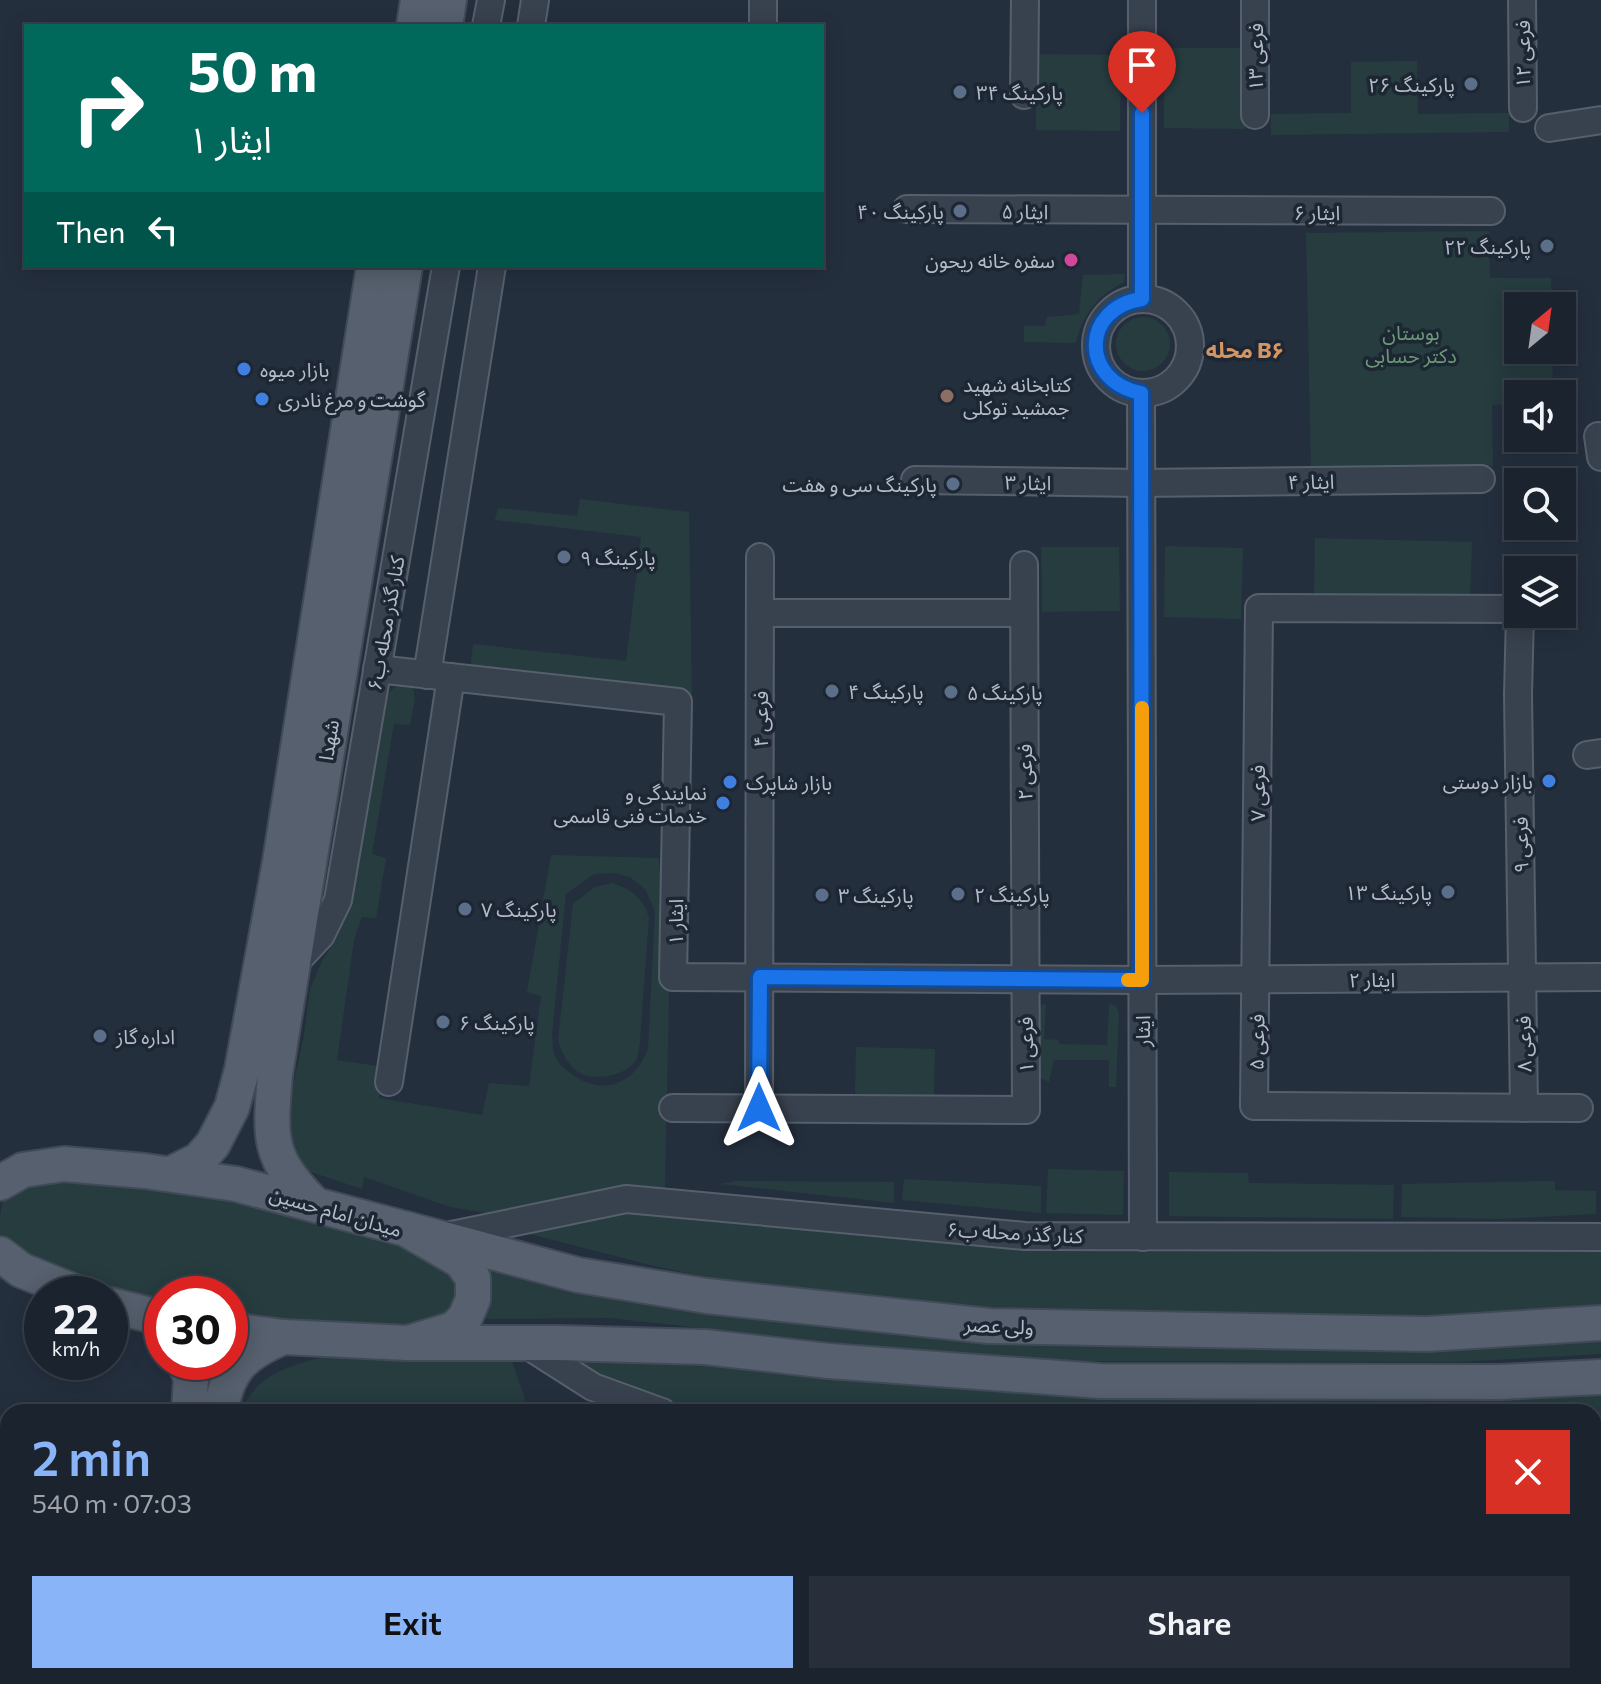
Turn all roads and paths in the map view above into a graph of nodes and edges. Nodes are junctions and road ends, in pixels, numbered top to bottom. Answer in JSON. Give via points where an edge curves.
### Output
{"nodes":[{"id":1,"x":418,"y":0,"type":"edge"},
{"id":2,"x":449,"y":0,"type":"edge"},
{"id":3,"x":491,"y":0,"type":"edge"},
{"id":4,"x":535,"y":0,"type":"edge"},
{"id":5,"x":763,"y":0,"type":"edge"},
{"id":6,"x":1025,"y":0,"type":"edge"},
{"id":7,"x":1142,"y":0,"type":"edge"},
{"id":8,"x":1255,"y":0,"type":"edge"},
{"id":9,"x":1522,"y":0,"type":"edge"},
{"id":10,"x":414,"y":24,"type":"edge"},
{"id":11,"x":445,"y":24,"type":"edge"},
{"id":12,"x":486,"y":24,"type":"edge"},
{"id":13,"x":531,"y":24,"type":"edge"},
{"id":14,"x":763,"y":24,"type":"edge"},
{"id":15,"x":1024,"y":95,"type":"dead end"},
{"id":16,"x":1523,"y":108,"type":"dead end"},
{"id":17,"x":1255,"y":115,"type":"dead end"},
{"id":18,"x":1601,"y":120,"type":"edge"},
{"id":19,"x":1549,"y":128,"type":"dead end"},
{"id":20,"x":907,"y":209,"type":"dead end"},
{"id":21,"x":1491,"y":211,"type":"dead end"},
{"id":22,"x":1143,"y":212,"type":"junction"},
{"id":23,"x":446,"y":268,"type":"edge"},
{"id":24,"x":492,"y":268,"type":"edge"},
{"id":25,"x":389,"y":270,"type":"edge"},
{"id":26,"x":1142,"y":299,"type":"junction"},
{"id":27,"x":1141,"y":393,"type":"junction"},
{"id":28,"x":1481,"y":479,"type":"dead end"},
{"id":29,"x":915,"y":480,"type":"dead end"},
{"id":30,"x":1141,"y":483,"type":"junction"},
{"id":31,"x":760,"y":557,"type":"dead end"},
{"id":32,"x":1024,"y":565,"type":"dead end"},
{"id":33,"x":1504,"y":611,"type":"edge"},
{"id":34,"x":760,"y":613,"type":"junction"},
{"id":35,"x":1024,"y":613,"type":"junction"},
{"id":36,"x":1519,"y":628,"type":"edge"},
{"id":37,"x":377,"y":669,"type":"junction"},
{"id":38,"x":439,"y":676,"type":"junction"},
{"id":39,"x":292,"y":966,"type":"junction"},
{"id":40,"x":760,"y":977,"type":"junction"},
{"id":41,"x":1601,"y":977,"type":"edge"},
{"id":42,"x":1024,"y":979,"type":"junction"},
{"id":43,"x":1257,"y":979,"type":"junction"},
{"id":44,"x":1522,"y":979,"type":"junction"},
{"id":45,"x":1142,"y":980,"type":"junction"},
{"id":46,"x":389,"y":1082,"type":"dead end"},
{"id":47,"x":673,"y":1108,"type":"dead end"},
{"id":48,"x":759,"y":1108,"type":"junction"},
{"id":49,"x":1524,"y":1108,"type":"junction"},
{"id":50,"x":1579,"y":1108,"type":"dead end"},
{"id":51,"x":213,"y":1144,"type":"junction"},
{"id":52,"x":275,"y":1152,"type":"junction"},
{"id":53,"x":0,"y":1158,"type":"edge"},
{"id":54,"x":64,"y":1164,"type":"junction"},
{"id":55,"x":171,"y":1174,"type":"junction"},
{"id":56,"x":0,"y":1183,"type":"edge"},
{"id":57,"x":312,"y":1202,"type":"junction"},
{"id":58,"x":420,"y":1234,"type":"junction"},
{"id":59,"x":1143,"y":1237,"type":"junction"},
{"id":60,"x":1601,"y":1237,"type":"edge"},
{"id":61,"x":7,"y":1262,"type":"edge"},
{"id":62,"x":39,"y":1276,"type":"edge"},
{"id":63,"x":1601,"y":1323,"type":"edge"},
{"id":64,"x":248,"y":1332,"type":"edge"},
{"id":65,"x":283,"y":1337,"type":"junction"},
{"id":66,"x":408,"y":1343,"type":"junction"},
{"id":67,"x":524,"y":1343,"type":"junction"},
{"id":68,"x":1601,"y":1377,"type":"edge"},
{"id":69,"x":188,"y":1384,"type":"edge"},
{"id":70,"x":222,"y":1401,"type":"edge"},
{"id":71,"x":640,"y":1404,"type":"edge"}],
"edges":[{"from":1,"to":10,"type":"main road"},
{"from":2,"to":11,"type":"main road"},
{"from":3,"to":12,"type":"street"},
{"from":4,"to":13,"type":"street"},
{"from":5,"to":14,"type":"street"},
{"from":6,"to":15,"type":"street"},
{"from":7,"to":22,"type":"street"},
{"from":8,"to":17,"type":"street","name":"فرعی ۱۳"},
{"from":9,"to":16,"type":"street","name":"فرعی ۱۲"},
{"from":18,"to":19,"type":"street"},
{"from":20,"to":22,"type":"street","name":"ایثار ۵"},
{"from":21,"to":22,"type":"street","name":"ایثار ۶"},
{"from":22,"to":26,"type":"street"},
{"from":23,"to":37,"type":"street","name":"کنار گذر محله ب۶"},
{"from":24,"to":38,"type":"street"},
{"from":25,"to":39,"type":"main road","name":"شهدا"},
{"from":25,"to":51,"type":"main road","name":"شهدا","via":[[242,1070],[232,1107]]},
{"from":26,"to":27,"type":"street","via":[[1106,316],[1096,340],[1096,354],[1111,382]]},
{"from":26,"to":27,"type":"street","via":[[1158,301],[1182,319],[1191,348],[1180,376],[1169,386]]},
{"from":27,"to":30,"type":"street","name":"ایثار"},
{"from":28,"to":30,"type":"street","name":"ایثار ۴"},
{"from":29,"to":30,"type":"street","name":"ایثار ۳"},
{"from":30,"to":45,"type":"street","name":"ایثار"},
{"from":31,"to":34,"type":"street","name":"فرعی ۴"},
{"from":32,"to":35,"type":"street","name":"فرعی ۲"},
{"from":33,"to":43,"type":"street","name":"فرعی ۷","via":[[1259,608]]},
{"from":34,"to":35,"type":"street"},
{"from":34,"to":40,"type":"street","name":"فرعی ۴"},
{"from":35,"to":42,"type":"street","name":"فرعی ۲"},
{"from":36,"to":44,"type":"street","name":"فرعی ۹"},
{"from":37,"to":38,"type":"street","name":"ایثار ۱"},
{"from":37,"to":39,"type":"street","name":"کنار گذر محله ب۶","via":[[338,900],[321,935]]},
{"from":38,"to":40,"type":"street","name":"ایثار ۱","via":[[678,702],[673,977]]},
{"from":38,"to":46,"type":"street"},
{"from":39,"to":52,"type":"main road","name":"شهدا","via":[[271,1120]]},
{"from":40,"to":42,"type":"street","name":"ایثار ۱"},
{"from":40,"to":48,"type":"street","name":"فرعی ۴"},
{"from":41,"to":44,"type":"street","name":"ایثار ۲"},
{"from":42,"to":45,"type":"street","name":"ایثار ۱"},
{"from":42,"to":48,"type":"street","name":"فرعی ۱","via":[[1026,1110]]},
{"from":43,"to":44,"type":"street","name":"ایثار ۲"},
{"from":43,"to":45,"type":"street","name":"ایثار ۲"},
{"from":43,"to":49,"type":"street","name":"فرعی ۵","via":[[1254,1106]]},
{"from":44,"to":49,"type":"street","name":"فرعی ۸"},
{"from":45,"to":59,"type":"street","name":"ایثار"},
{"from":47,"to":48,"type":"street"},
{"from":49,"to":50,"type":"street"},
{"from":51,"to":52,"type":"main road","via":[[227,1159],[246,1164]]},
{"from":51,"to":55,"type":"main road","name":"شهدا","via":[[199,1160]]},
{"from":52,"to":57,"type":"main road","name":"شهدا","via":[[288,1178]]},
{"from":53,"to":54,"type":"main road"},
{"from":54,"to":55,"type":"main road","name":"میدان امام حسین"},
{"from":54,"to":56,"type":"main road","name":"میدان امام حسین","via":[[23,1170]]},
{"from":55,"to":57,"type":"main road","name":"میدان امام حسین"},
{"from":57,"to":58,"type":"main road","name":"میدان امام حسین"},
{"from":58,"to":59,"type":"street","name":"کنار گذر محله ب۶","via":[[626,1199],[1025,1236]]},
{"from":58,"to":63,"type":"main road","name":"ولی عصر","via":[[578,1275],[707,1296],[989,1326],[1427,1334]]},
{"from":58,"to":66,"type":"main road","name":"میدان امام حسین","via":[[461,1261],[473,1278],[473,1299],[454,1329]]},
{"from":59,"to":60,"type":"street","name":"کنار گذر محله ب۶"},
{"from":61,"to":62,"type":"main road"},
{"from":64,"to":65,"type":"main road","name":"میدان امام حسین"},
{"from":65,"to":66,"type":"main road","name":"میدان امام حسین"},
{"from":65,"to":70,"type":"main road","via":[[256,1348],[237,1367]]},
{"from":66,"to":67,"type":"main road"},
{"from":67,"to":68,"type":"main road","via":[[705,1347],[1100,1381],[1500,1382]]},
{"from":67,"to":71,"type":"street","via":[[593,1387]]},
{"from":69,"to":70,"type":"main road","via":[[203,1370],[216,1373]]}]}
